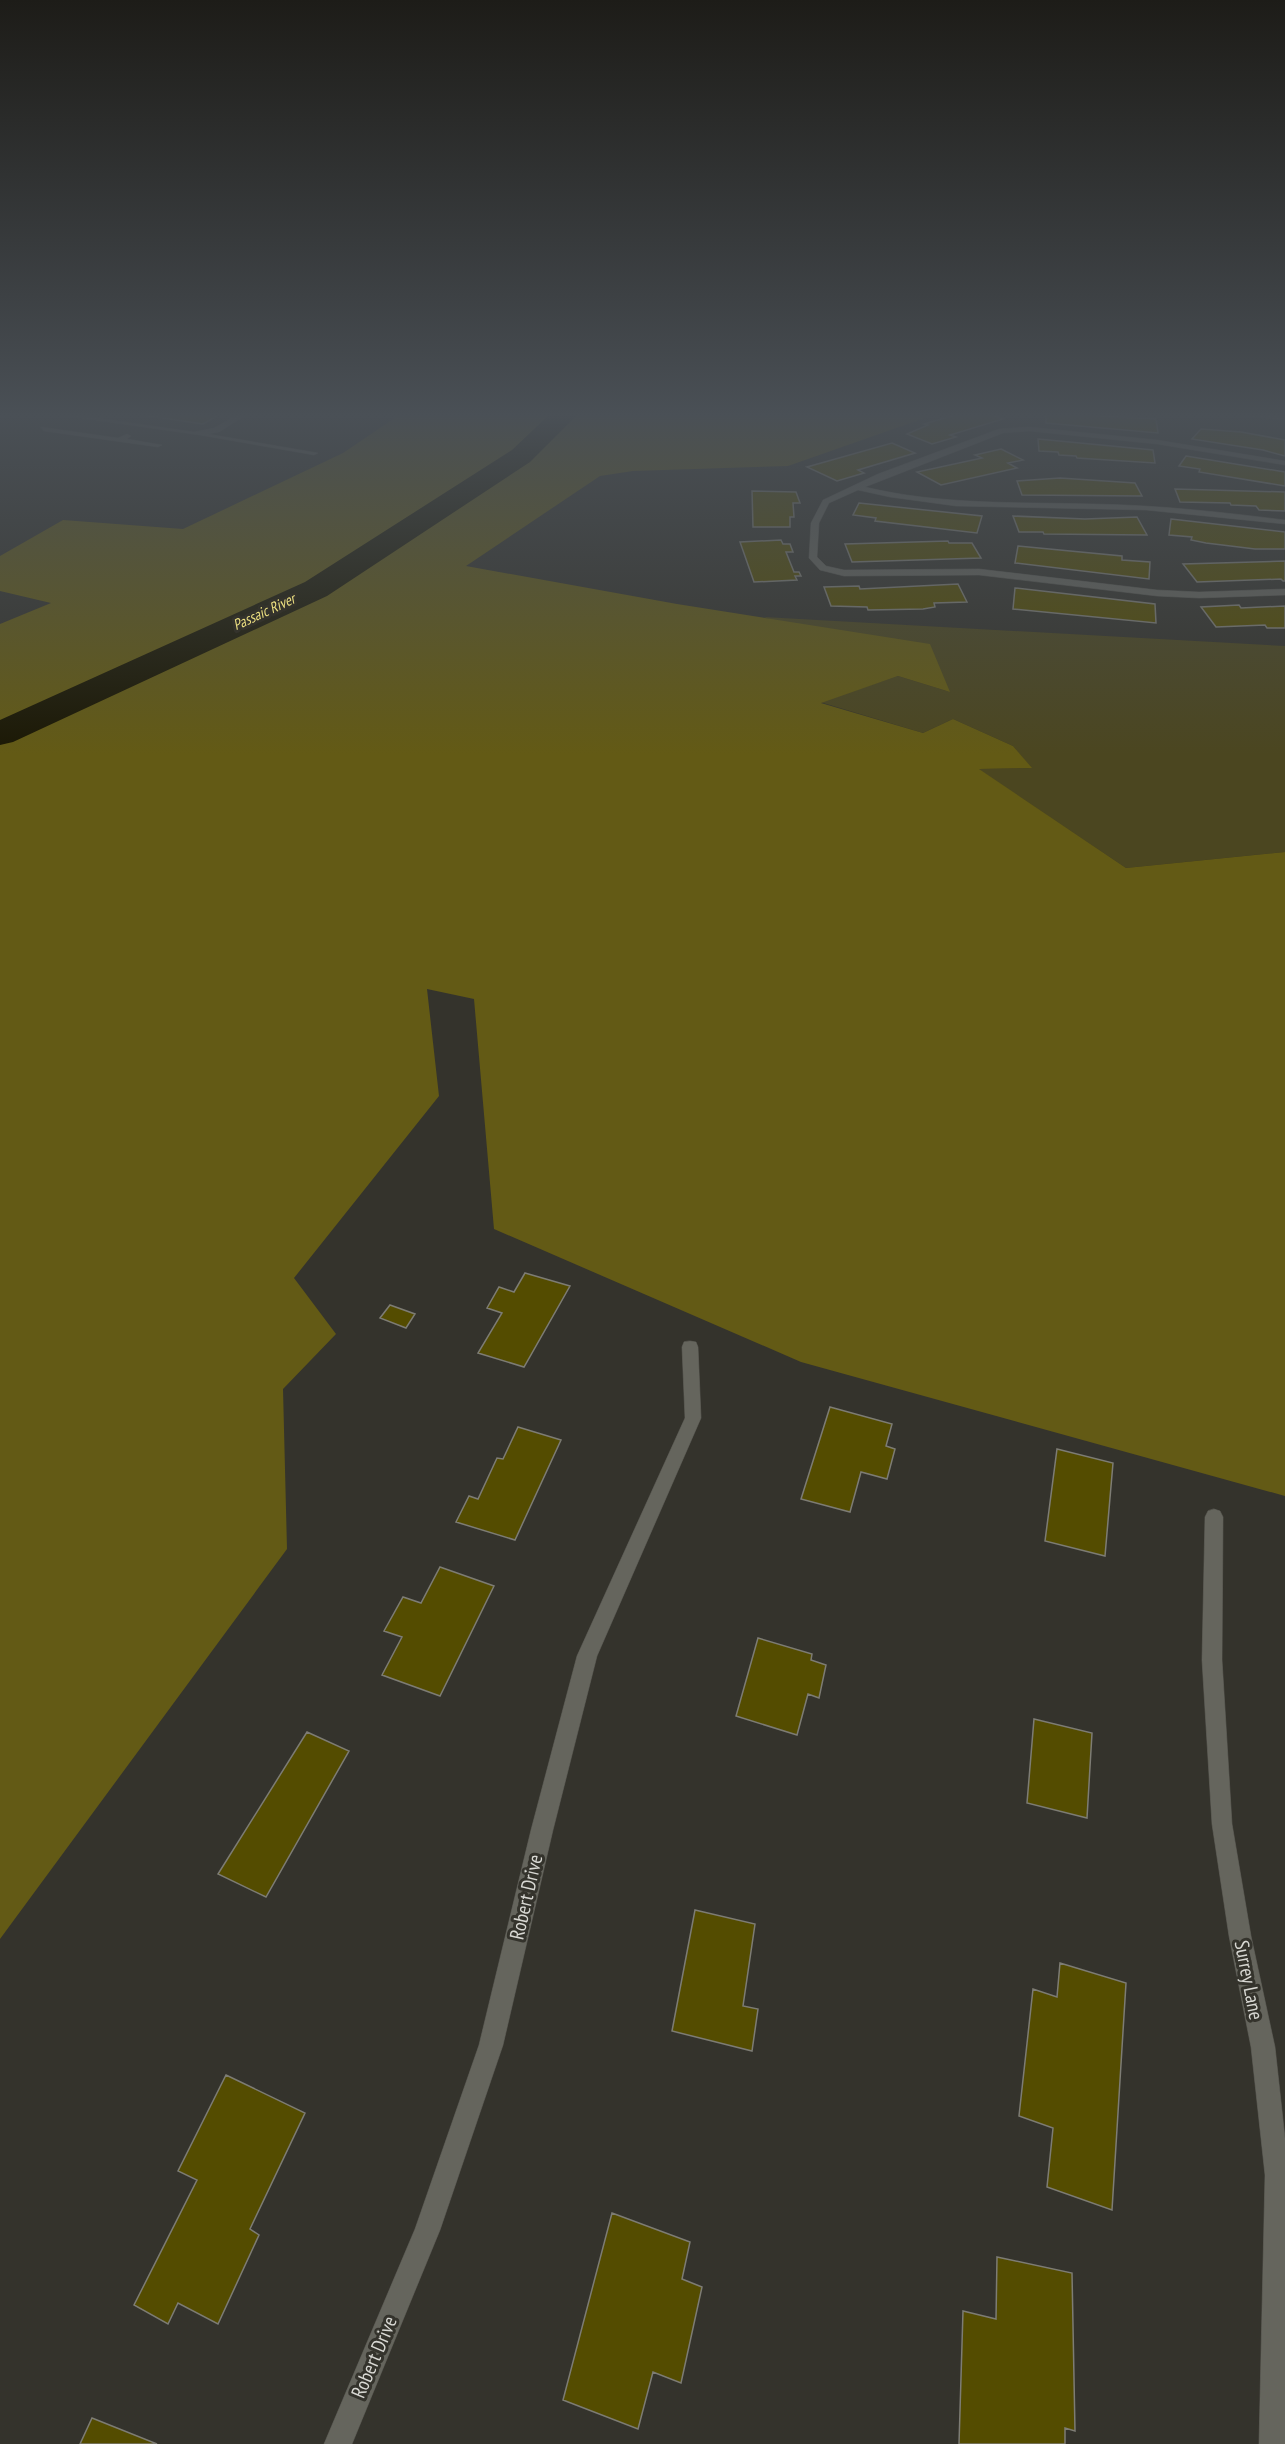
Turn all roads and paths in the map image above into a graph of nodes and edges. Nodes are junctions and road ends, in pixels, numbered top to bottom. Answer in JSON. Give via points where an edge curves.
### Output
{"nodes":[{"id":1,"x":815,"y":527,"type":"edge"},
{"id":2,"x":1285,"y":592,"type":"edge"},
{"id":3,"x":690,"y":1347,"type":"dead end"},
{"id":4,"x":1214,"y":1517,"type":"dead end"},
{"id":5,"x":338,"y":2444,"type":"edge"},
{"id":6,"x":1273,"y":2444,"type":"edge"}],
"edges":[{"from":1,"to":2,"type":"street","via":[[813,558],[832,571],[978,572],[1157,593]]},
{"from":3,"to":5,"type":"street","name":"Robert Drive","via":[[693,1418],[587,1656],[491,2045],[427,2230]]},
{"from":4,"to":6,"type":"street","name":"Surrey Lane","via":[[1212,1660],[1222,1824],[1263,2048],[1277,2175]]}]}
